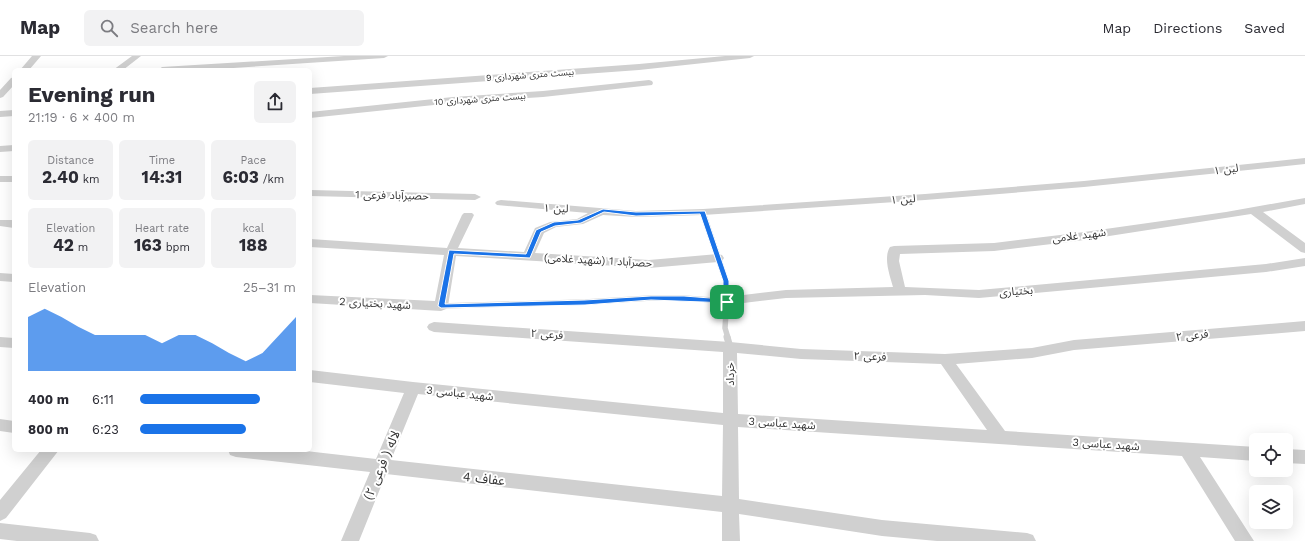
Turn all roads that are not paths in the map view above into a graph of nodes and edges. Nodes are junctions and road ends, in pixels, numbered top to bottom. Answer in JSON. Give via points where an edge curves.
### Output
{"nodes":[{"id":1,"x":37,"y":56,"type":"edge"},
{"id":2,"x":137,"y":56,"type":"edge"},
{"id":3,"x":384,"y":56,"type":"edge"},
{"id":4,"x":750,"y":56,"type":"edge"},
{"id":5,"x":299,"y":58,"type":"edge"},
{"id":6,"x":26,"y":68,"type":"edge"},
{"id":7,"x":120,"y":68,"type":"edge"},
{"id":8,"x":185,"y":68,"type":"edge"},
{"id":9,"x":295,"y":68,"type":"edge"},
{"id":10,"x":12,"y":81,"type":"edge"},
{"id":11,"x":0,"y":82,"type":"edge"},
{"id":12,"x":12,"y":83,"type":"edge"},
{"id":13,"x":649,"y":83,"type":"dead end"},
{"id":14,"x":312,"y":91,"type":"edge"},
{"id":15,"x":0,"y":95,"type":"edge"},
{"id":16,"x":12,"y":113,"type":"edge"},
{"id":17,"x":0,"y":114,"type":"edge"},
{"id":18,"x":312,"y":115,"type":"edge"},
{"id":19,"x":1305,"y":161,"type":"edge"},
{"id":20,"x":0,"y":179,"type":"edge"},
{"id":21,"x":12,"y":179,"type":"edge"},
{"id":22,"x":312,"y":193,"type":"edge"},
{"id":23,"x":475,"y":198,"type":"dead end"},
{"id":24,"x":1305,"y":201,"type":"edge"},
{"id":25,"x":501,"y":203,"type":"dead end"},
{"id":26,"x":603,"y":210,"type":"junction"},
{"id":27,"x":1253,"y":210,"type":"junction"},
{"id":28,"x":703,"y":212,"type":"junction"},
{"id":29,"x":468,"y":215,"type":"dead end"},
{"id":30,"x":0,"y":223,"type":"edge"},
{"id":31,"x":12,"y":224,"type":"edge"},
{"id":32,"x":312,"y":243,"type":"edge"},
{"id":33,"x":1305,"y":248,"type":"edge"},
{"id":34,"x":451,"y":252,"type":"junction"},
{"id":35,"x":528,"y":256,"type":"junction"},
{"id":36,"x":718,"y":258,"type":"junction"},
{"id":37,"x":1305,"y":262,"type":"edge"},
{"id":38,"x":0,"y":277,"type":"edge"},
{"id":39,"x":12,"y":278,"type":"edge"},
{"id":40,"x":900,"y":291,"type":"junction"},
{"id":41,"x":312,"y":299,"type":"edge"},
{"id":42,"x":727,"y":302,"type":"junction"},
{"id":43,"x":441,"y":306,"type":"junction"},
{"id":44,"x":1305,"y":326,"type":"edge"},
{"id":45,"x":434,"y":327,"type":"dead end"},
{"id":46,"x":0,"y":342,"type":"edge"},
{"id":47,"x":12,"y":343,"type":"edge"},
{"id":48,"x":730,"y":347,"type":"junction"},
{"id":49,"x":945,"y":359,"type":"junction"},
{"id":50,"x":312,"y":376,"type":"edge"},
{"id":51,"x":413,"y":388,"type":"junction"},
{"id":52,"x":731,"y":420,"type":"junction"},
{"id":53,"x":0,"y":425,"type":"edge"},
{"id":54,"x":12,"y":426,"type":"edge"},
{"id":55,"x":1000,"y":437,"type":"junction"},
{"id":56,"x":1186,"y":449,"type":"junction"},
{"id":57,"x":49,"y":452,"type":"edge"},
{"id":58,"x":254,"y":452,"type":"edge"},
{"id":59,"x":1249,"y":454,"type":"edge"},
{"id":60,"x":1293,"y":456,"type":"edge"},
{"id":61,"x":1305,"y":457,"type":"edge"},
{"id":62,"x":381,"y":466,"type":"junction"},
{"id":63,"x":731,"y":505,"type":"junction"},
{"id":64,"x":0,"y":513,"type":"edge"},
{"id":65,"x":0,"y":531,"type":"edge"},
{"id":66,"x":90,"y":541,"type":"edge"},
{"id":67,"x":350,"y":541,"type":"edge"},
{"id":68,"x":731,"y":541,"type":"edge"},
{"id":69,"x":1027,"y":541,"type":"edge"},
{"id":70,"x":1245,"y":541,"type":"edge"}],
"edges":[{"from":1,"to":6,"type":"street"},
{"from":2,"to":7,"type":"street"},
{"from":3,"to":5,"type":"street"},
{"from":4,"to":14,"type":"street","name":"بیست متری شهرداری 9","via":[[640,67]]},
{"from":5,"to":8,"type":"street"},
{"from":5,"to":9,"type":"street"},
{"from":10,"to":11,"type":"street"},
{"from":12,"to":15,"type":"street"},
{"from":13,"to":18,"type":"street","name":"بیست متری شهرداری 10"},
{"from":16,"to":17,"type":"street"},
{"from":19,"to":28,"type":"street","name":"لین ۱","via":[[1084,184]]},
{"from":20,"to":21,"type":"street"},
{"from":22,"to":23,"type":"street","name":"حصیرآباد فرعی 1"},
{"from":24,"to":27,"type":"street","name":"شهید غلامی"},
{"from":25,"to":26,"type":"street","name":"لین ۱"},
{"from":26,"to":28,"type":"street","name":"لین ۱","via":[[636,214]]},
{"from":26,"to":35,"type":"street","via":[[579,222],[554,224],[538,231]]},
{"from":27,"to":33,"type":"street"},
{"from":27,"to":40,"type":"street","name":"شهید غلامی","via":[[994,247],[894,250],[893,261]]},
{"from":28,"to":36,"type":"lane","name":"خرداد"},
{"from":29,"to":34,"type":"street"},
{"from":30,"to":31,"type":"street"},
{"from":32,"to":34,"type":"street","name":"حصرآباد 1 (شهید غلامی)"},
{"from":34,"to":35,"type":"street","name":"حصرآباد 1 (شهید غلامی)"},
{"from":34,"to":43,"type":"street"},
{"from":35,"to":36,"type":"street","name":"حصرآباد 1 (شهید غلامی)","via":[[649,264]]},
{"from":36,"to":42,"type":"lane","name":"خرداد","via":[[726,281]]},
{"from":37,"to":40,"type":"street","name":"بختیاری","via":[[1266,268],[979,294]]},
{"from":38,"to":39,"type":"street"},
{"from":40,"to":42,"type":"street","name":"بختیاری","via":[[786,294]]},
{"from":41,"to":43,"type":"street","name":"شهید بختیاری 2"},
{"from":42,"to":43,"type":"lane","via":[[651,298]]},
{"from":42,"to":48,"type":"lane","name":"خرداد","via":[[725,328]]},
{"from":44,"to":49,"type":"street","name":"۲ فرعی","via":[[1087,344],[984,358]]},
{"from":45,"to":48,"type":"street","name":"۲ فرعی"},
{"from":46,"to":47,"type":"street"},
{"from":48,"to":49,"type":"street","name":"۲ فرعی","via":[[801,354]]},
{"from":48,"to":52,"type":"street","name":"خرداد"},
{"from":49,"to":55,"type":"street"},
{"from":50,"to":51,"type":"street","name":"شهید عباسی 3"},
{"from":51,"to":52,"type":"street","name":"شهید عباسی 3"},
{"from":51,"to":62,"type":"street","name":"لاله ( فرعی ۲)"},
{"from":52,"to":55,"type":"street","name":"شهید عباسی 3"},
{"from":52,"to":63,"type":"street","name":"خرداد"},
{"from":53,"to":54,"type":"street"},
{"from":55,"to":56,"type":"street","name":"شهید عباسی 3"},
{"from":56,"to":59,"type":"street","name":"شهید عباسی 3"},
{"from":56,"to":70,"type":"street"},
{"from":57,"to":64,"type":"street"},
{"from":58,"to":62,"type":"street","name":"عفاف 4"},
{"from":60,"to":61,"type":"street"},
{"from":62,"to":63,"type":"street","name":"عفاف 4"},
{"from":62,"to":67,"type":"street","name":"لاله ( فرعی ۲)"},
{"from":63,"to":68,"type":"street","name":"خرداد"},
{"from":63,"to":69,"type":"street","name":"عفاف 4","via":[[882,528]]},
{"from":65,"to":66,"type":"street"}]}
